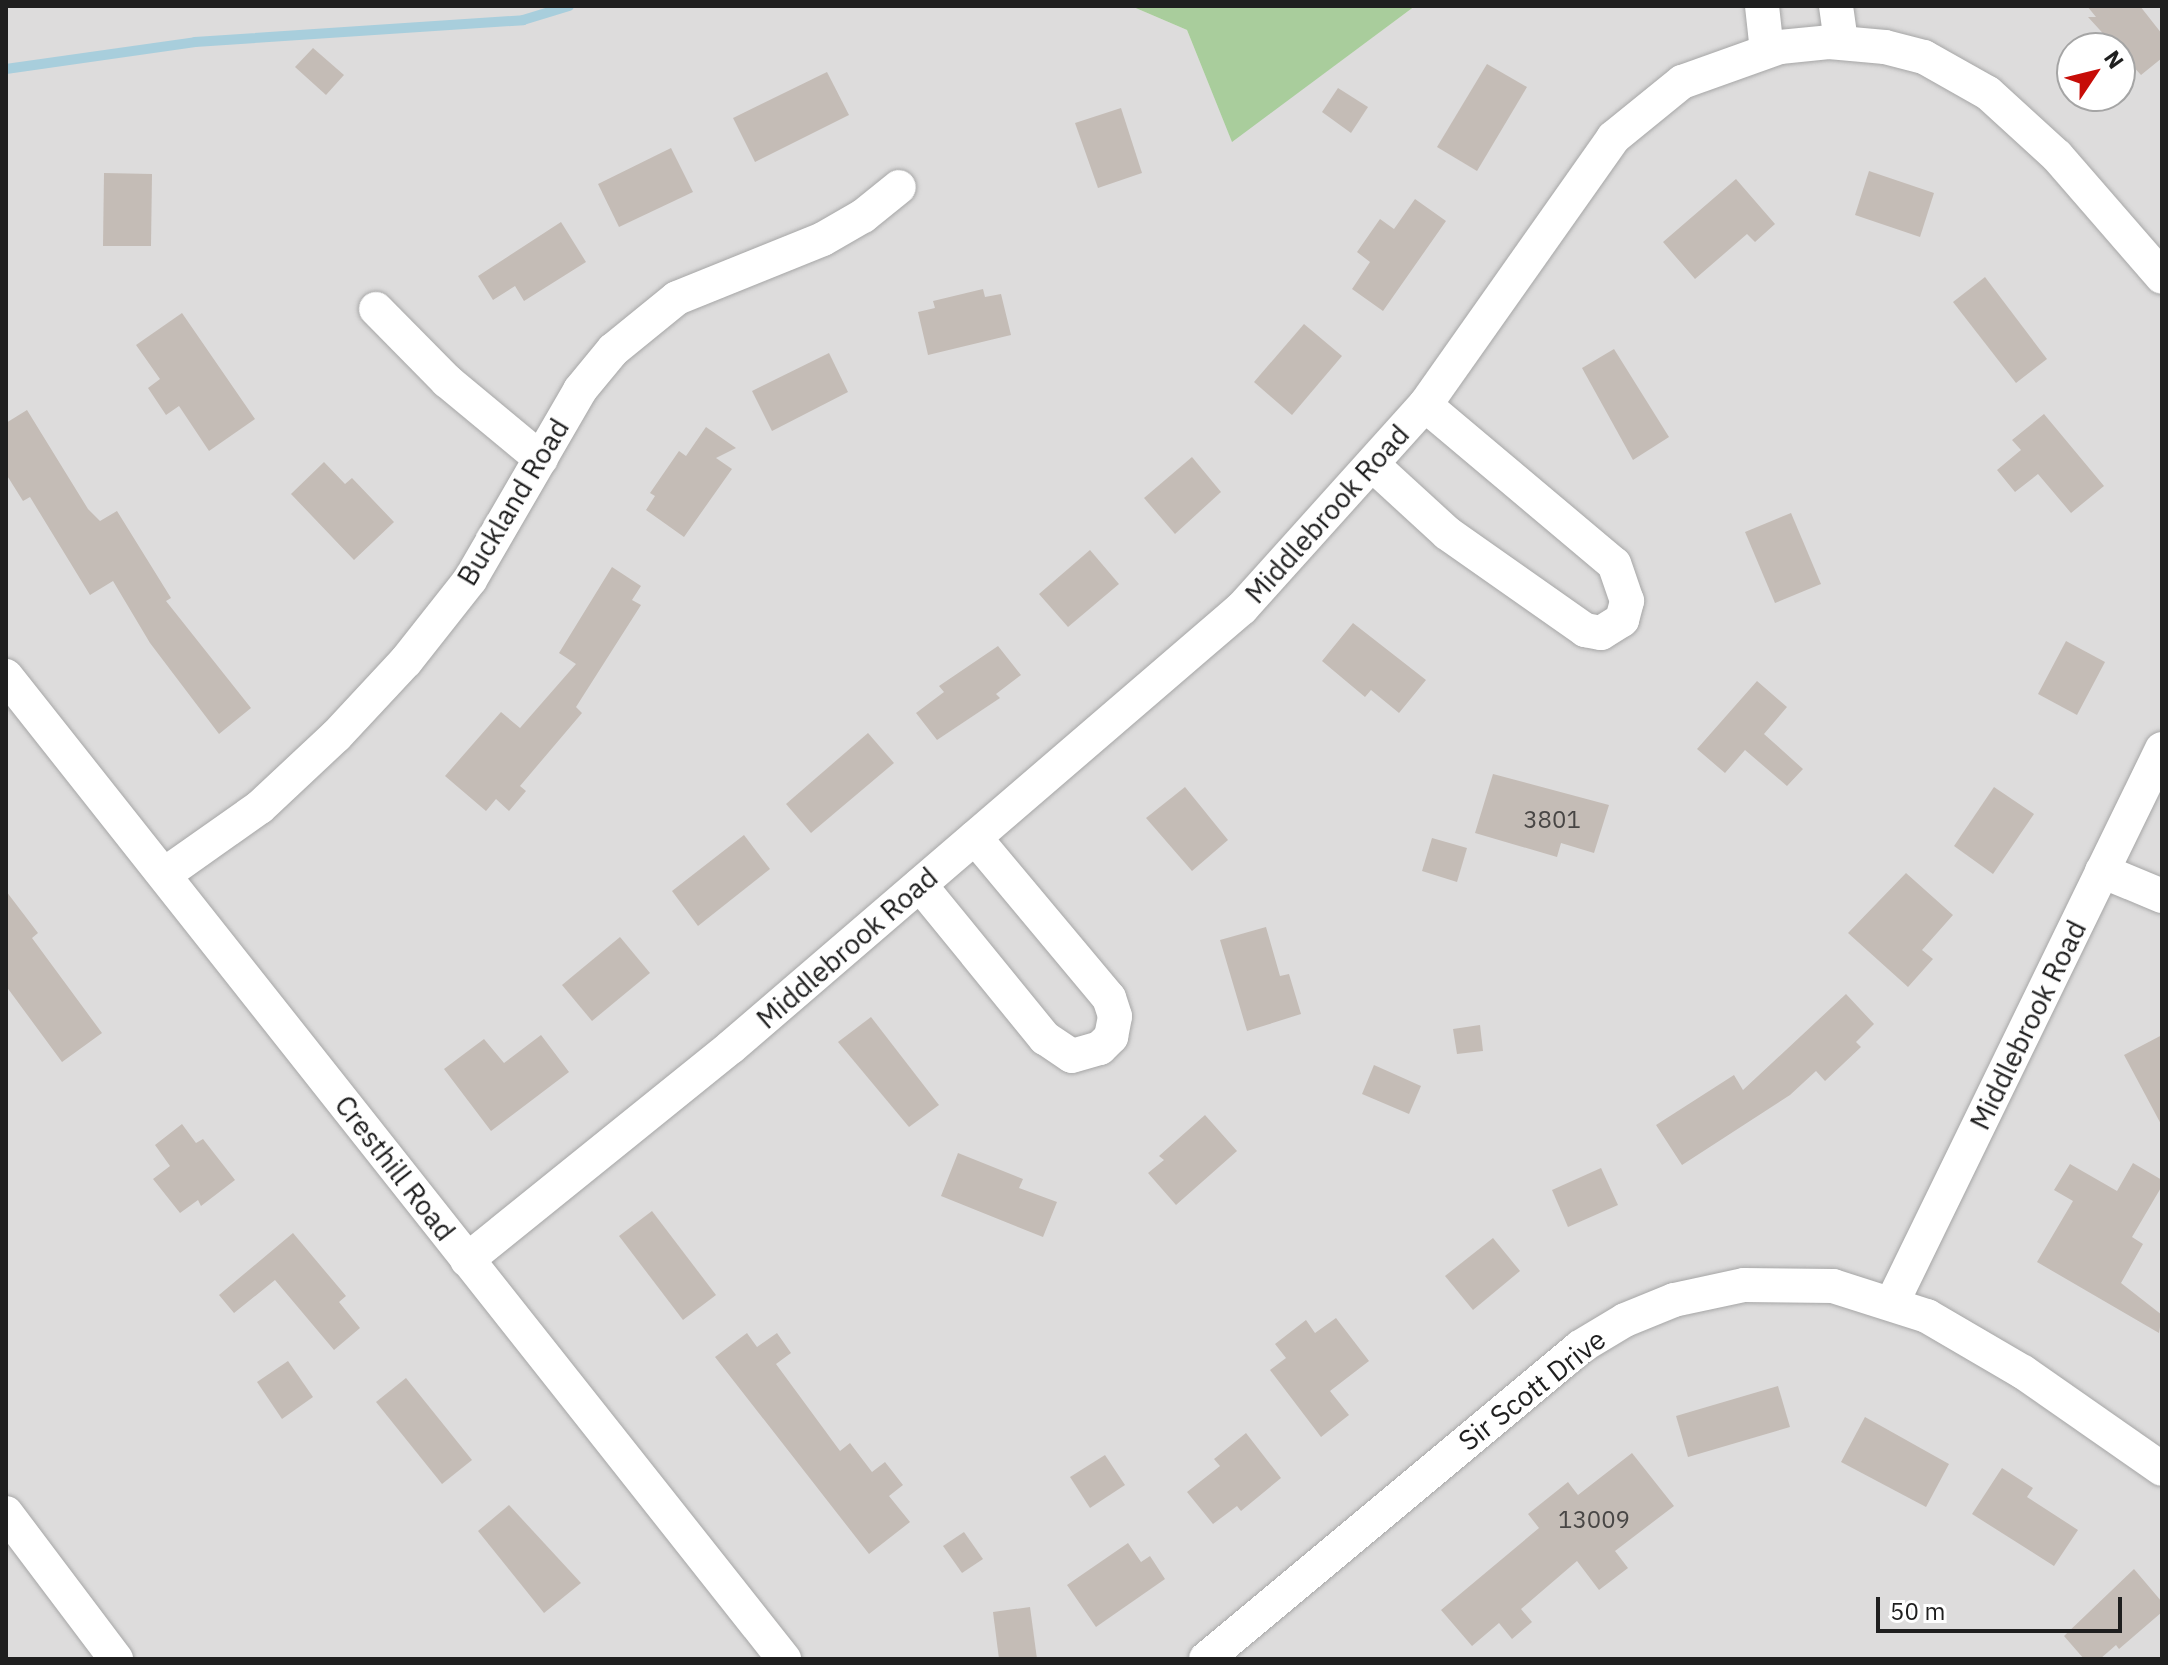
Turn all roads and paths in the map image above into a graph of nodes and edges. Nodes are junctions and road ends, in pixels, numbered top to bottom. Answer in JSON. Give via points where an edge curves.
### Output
{"nodes":[{"id":1,"x":1762,"y":6,"type":"edge"},
{"id":2,"x":1836,"y":6,"type":"edge"},
{"id":3,"x":1841,"y":43,"type":"junction"},
{"id":4,"x":1767,"y":51,"type":"junction"},
{"id":5,"x":899,"y":187,"type":"dead end"},
{"id":6,"x":2162,"y":277,"type":"edge"},
{"id":7,"x":376,"y":309,"type":"dead end"},
{"id":8,"x":1425,"y":405,"type":"junction"},
{"id":9,"x":541,"y":459,"type":"junction"},
{"id":10,"x":1374,"y":466,"type":"junction"},
{"id":11,"x":6,"y":676,"type":"edge"},
{"id":12,"x":2162,"y":749,"type":"edge"},
{"id":13,"x":975,"y":838,"type":"junction"},
{"id":14,"x":2102,"y":871,"type":"junction"},
{"id":15,"x":165,"y":874,"type":"junction"},
{"id":16,"x":920,"y":885,"type":"junction"},
{"id":17,"x":2162,"y":896,"type":"edge"},
{"id":18,"x":467,"y":1260,"type":"junction"},
{"id":19,"x":1893,"y":1301,"type":"junction"},
{"id":20,"x":2162,"y":1469,"type":"edge"},
{"id":21,"x":6,"y":1513,"type":"edge"},
{"id":22,"x":116,"y":1659,"type":"edge"},
{"id":23,"x":784,"y":1659,"type":"edge"},
{"id":24,"x":1206,"y":1659,"type":"edge"}],
"edges":[{"from":1,"to":4,"type":"street"},
{"from":2,"to":3,"type":"street"},
{"from":3,"to":4,"type":"street","name":"Middlebrook Road"},
{"from":3,"to":6,"type":"street","name":"Middlebrook Road","via":[[1924,57],[1988,93],[2057,156]]},
{"from":4,"to":8,"type":"street","name":"Middlebrook Road","via":[[1682,82],[1613,138]]},
{"from":5,"to":9,"type":"street","name":"Buckland Road","via":[[823,239],[731,274],[652,316],[613,350],[580,390]]},
{"from":7,"to":9,"type":"street","via":[[447,381]]},
{"from":8,"to":10,"type":"street","name":"Middlebrook Road"},
{"from":8,"to":10,"type":"street","via":[[1614,564],[1627,601],[1622,620],[1601,633],[1585,630],[1447,533]]},
{"from":9,"to":15,"type":"street","name":"Buckland Road","via":[[470,580],[406,661],[260,807]]},
{"from":10,"to":13,"type":"street","name":"Middlebrook Road","via":[[1242,608]]},
{"from":11,"to":15,"type":"street","name":"Cresthill Road"},
{"from":12,"to":14,"type":"street","name":"Middlebrook Road"},
{"from":13,"to":16,"type":"street","name":"Middlebrook Road"},
{"from":13,"to":16,"type":"street","via":[[1109,998],[1115,1016],[1111,1037],[1100,1048],[1072,1056],[1045,1038]]},
{"from":14,"to":17,"type":"street"},
{"from":14,"to":19,"type":"street","name":"Middlebrook Road"},
{"from":15,"to":18,"type":"street","name":"Cresthill Road"},
{"from":16,"to":18,"type":"street","name":"Middlebrook Road","via":[[606,1151]]},
{"from":18,"to":23,"type":"street","name":"Cresthill Road"},
{"from":19,"to":20,"type":"street","name":"Sir Scott Drive","via":[[2023,1372]]},
{"from":19,"to":24,"type":"street","name":"Sir Scott Drive","via":[[1833,1286],[1744,1285],[1674,1300],[1625,1320],[1580,1347]]},
{"from":21,"to":22,"type":"street"}]}
